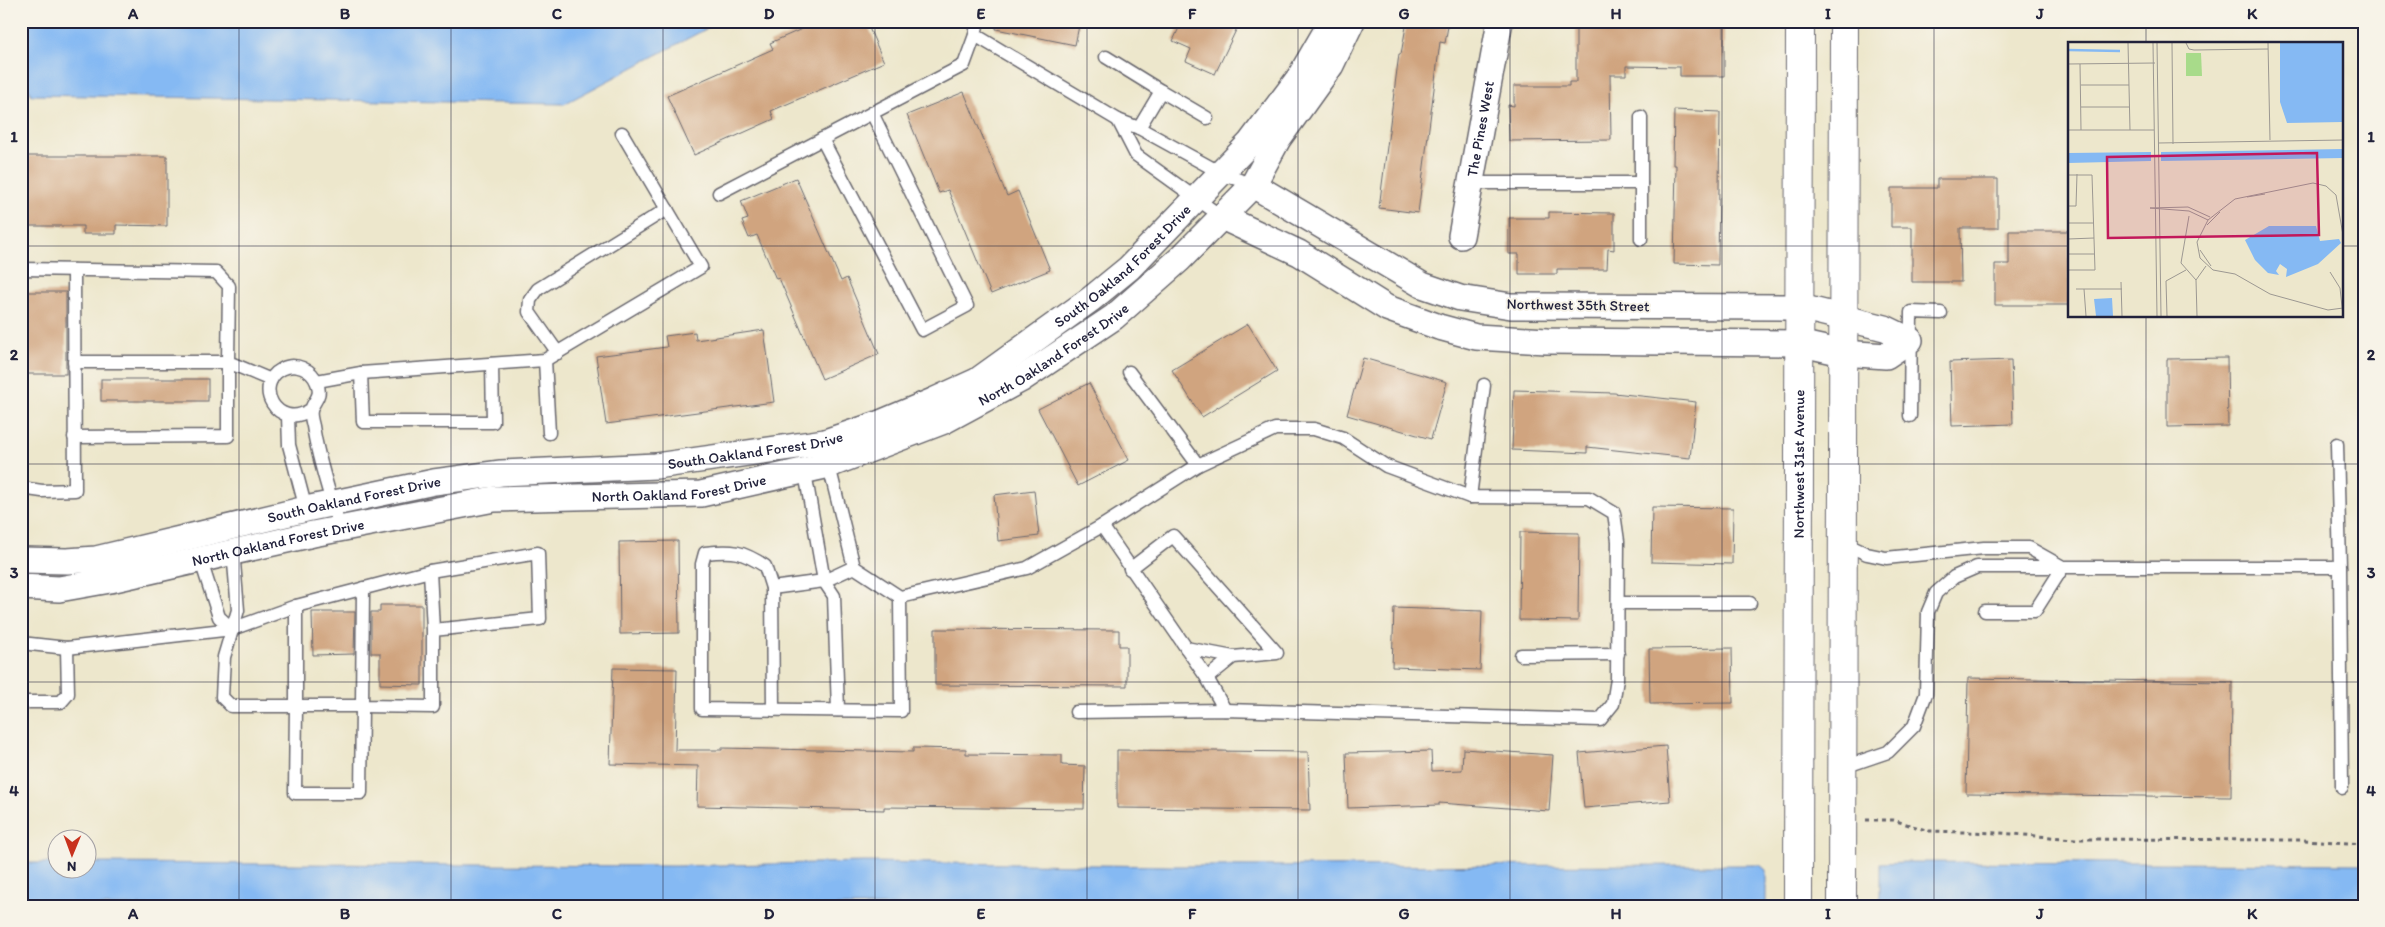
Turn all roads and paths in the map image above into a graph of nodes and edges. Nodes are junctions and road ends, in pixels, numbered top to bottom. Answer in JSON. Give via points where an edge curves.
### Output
{"nodes":[{"id":1,"x":978,"y":21,"type":"edge"},
{"id":2,"x":1332,"y":21,"type":"edge"},
{"id":3,"x":1352,"y":21,"type":"edge"},
{"id":4,"x":1500,"y":21,"type":"edge"},
{"id":5,"x":1800,"y":21,"type":"edge"},
{"id":6,"x":1844,"y":21,"type":"edge"},
{"id":7,"x":975,"y":35,"type":"junction"},
{"id":8,"x":1106,"y":57,"type":"dead end"},
{"id":9,"x":1161,"y":91,"type":"junction"},
{"id":10,"x":872,"y":113,"type":"junction"},
{"id":11,"x":1641,"y":117,"type":"dead end"},
{"id":12,"x":1207,"y":118,"type":"dead end"},
{"id":13,"x":1118,"y":120,"type":"junction"},
{"id":14,"x":1140,"y":128,"type":"junction"},
{"id":15,"x":622,"y":134,"type":"dead end"},
{"id":16,"x":822,"y":139,"type":"junction"},
{"id":17,"x":1221,"y":173,"type":"junction"},
{"id":18,"x":1470,"y":183,"type":"junction"},
{"id":19,"x":1641,"y":183,"type":"junction"},
{"id":20,"x":1252,"y":185,"type":"junction"},
{"id":21,"x":719,"y":193,"type":"dead end"},
{"id":22,"x":1196,"y":199,"type":"junction"},
{"id":23,"x":667,"y":209,"type":"junction"},
{"id":24,"x":1222,"y":217,"type":"junction"},
{"id":25,"x":1461,"y":236,"type":"dead end"},
{"id":26,"x":1641,"y":239,"type":"dead end"},
{"id":27,"x":21,"y":269,"type":"edge"},
{"id":28,"x":74,"y":270,"type":"junction"},
{"id":29,"x":1800,"y":307,"type":"junction"},
{"id":30,"x":1941,"y":313,"type":"dead end"},
{"id":31,"x":1844,"y":317,"type":"junction"},
{"id":32,"x":1910,"y":340,"type":"junction"},
{"id":33,"x":1798,"y":343,"type":"junction"},
{"id":34,"x":558,"y":353,"type":"junction"},
{"id":35,"x":1844,"y":353,"type":"junction"},
{"id":36,"x":545,"y":360,"type":"junction"},
{"id":37,"x":74,"y":362,"type":"junction"},
{"id":38,"x":228,"y":362,"type":"junction"},
{"id":39,"x":492,"y":364,"type":"junction"},
{"id":40,"x":1129,"y":372,"type":"dead end"},
{"id":41,"x":361,"y":373,"type":"junction"},
{"id":42,"x":271,"y":380,"type":"junction"},
{"id":43,"x":317,"y":381,"type":"junction"},
{"id":44,"x":1484,"y":385,"type":"dead end"},
{"id":45,"x":310,"y":410,"type":"junction"},
{"id":46,"x":288,"y":416,"type":"junction"},
{"id":47,"x":1910,"y":416,"type":"dead end"},
{"id":48,"x":549,"y":433,"type":"dead end"},
{"id":49,"x":74,"y":437,"type":"junction"},
{"id":50,"x":2337,"y":444,"type":"dead end"},
{"id":51,"x":799,"y":446,"type":"junction"},
{"id":52,"x":827,"y":453,"type":"junction"},
{"id":53,"x":1198,"y":465,"type":"junction"},
{"id":54,"x":805,"y":472,"type":"junction"},
{"id":55,"x":21,"y":488,"type":"edge"},
{"id":56,"x":1470,"y":497,"type":"junction"},
{"id":57,"x":333,"y":504,"type":"junction"},
{"id":58,"x":306,"y":509,"type":"junction"},
{"id":59,"x":1102,"y":526,"type":"junction"},
{"id":60,"x":340,"y":530,"type":"junction"},
{"id":61,"x":313,"y":534,"type":"junction"},
{"id":62,"x":1842,"y":539,"type":"junction"},
{"id":63,"x":233,"y":551,"type":"junction"},
{"id":64,"x":200,"y":558,"type":"junction"},
{"id":65,"x":21,"y":560,"type":"edge"},
{"id":66,"x":854,"y":567,"type":"junction"},
{"id":67,"x":2063,"y":567,"type":"junction"},
{"id":68,"x":2340,"y":567,"type":"junction"},
{"id":69,"x":1130,"y":569,"type":"junction"},
{"id":70,"x":430,"y":571,"type":"junction"},
{"id":71,"x":824,"y":581,"type":"junction"},
{"id":72,"x":21,"y":587,"type":"edge"},
{"id":73,"x":363,"y":588,"type":"junction"},
{"id":74,"x":772,"y":588,"type":"junction"},
{"id":75,"x":900,"y":597,"type":"junction"},
{"id":76,"x":1618,"y":603,"type":"junction"},
{"id":77,"x":1750,"y":603,"type":"dead end"},
{"id":78,"x":296,"y":606,"type":"junction"},
{"id":79,"x":1985,"y":611,"type":"dead end"},
{"id":80,"x":232,"y":629,"type":"junction"},
{"id":81,"x":433,"y":630,"type":"junction"},
{"id":82,"x":21,"y":643,"type":"edge"},
{"id":83,"x":67,"y":648,"type":"junction"},
{"id":84,"x":1186,"y":648,"type":"junction"},
{"id":85,"x":1618,"y":654,"type":"junction"},
{"id":86,"x":1521,"y":655,"type":"dead end"},
{"id":87,"x":1233,"y":657,"type":"junction"},
{"id":88,"x":1207,"y":678,"type":"junction"},
{"id":89,"x":21,"y":702,"type":"edge"},
{"id":90,"x":296,"y":706,"type":"junction"},
{"id":91,"x":362,"y":706,"type":"junction"},
{"id":92,"x":773,"y":710,"type":"junction"},
{"id":93,"x":838,"y":710,"type":"junction"},
{"id":94,"x":1225,"y":710,"type":"junction"},
{"id":95,"x":1076,"y":712,"type":"dead end"},
{"id":96,"x":1842,"y":768,"type":"junction"},
{"id":97,"x":2342,"y":788,"type":"dead end"},
{"id":98,"x":1842,"y":819,"type":"junction"},
{"id":99,"x":2364,"y":844,"type":"edge"},
{"id":100,"x":1798,"y":906,"type":"edge"},
{"id":101,"x":1842,"y":906,"type":"edge"}],
"edges":[{"from":1,"to":7,"type":"lane"},
{"from":2,"to":17,"type":"street","name":"South Oakland Forest Drive","via":[[1299,78],[1250,143]]},
{"from":3,"to":20,"type":"street","via":[[1331,65],[1278,139]]},
{"from":4,"to":18,"type":"street","name":"The Pines West"},
{"from":5,"to":29,"type":"main road","name":"Northwest 31st Avenue"},
{"from":6,"to":31,"type":"main road"},
{"from":7,"to":10,"type":"lane","via":[[964,64]]},
{"from":7,"to":13,"type":"lane"},
{"from":8,"to":9,"type":"lane"},
{"from":9,"to":12,"type":"lane"},
{"from":9,"to":14,"type":"lane"},
{"from":10,"to":16,"type":"lane"},
{"from":10,"to":16,"type":"lane","via":[[967,306],[922,330]]},
{"from":11,"to":19,"type":"lane"},
{"from":13,"to":14,"type":"lane"},
{"from":13,"to":22,"type":"lane","via":[[1136,154]]},
{"from":14,"to":17,"type":"lane"},
{"from":15,"to":23,"type":"lane"},
{"from":16,"to":21,"type":"lane"},
{"from":17,"to":20,"type":"lane"},
{"from":17,"to":22,"type":"street","name":"South Oakland Forest Drive"},
{"from":18,"to":19,"type":"lane"},
{"from":18,"to":25,"type":"street","name":"The Pines West"},
{"from":19,"to":26,"type":"lane"},
{"from":20,"to":24,"type":"street","name":"North Oakland Forest Drive"},
{"from":20,"to":29,"type":"street","name":"Northwest 35th Street","via":[[1422,285],[1460,298],[1511,306]]},
{"from":22,"to":24,"type":"lane"},
{"from":22,"to":52,"type":"street","name":"South Oakland Forest Drive","via":[[1121,274],[1091,299],[977,381],[878,424]]},
{"from":23,"to":34,"type":"lane","via":[[538,290],[530,300],[529,312]]},
{"from":23,"to":34,"type":"lane","via":[[701,267]]},
{"from":24,"to":33,"type":"street","via":[[1299,253],[1388,308],[1476,337],[1547,341]]},
{"from":24,"to":52,"type":"street","name":"North Oakland Forest Drive","via":[[1114,317],[1020,380],[944,421]]},
{"from":27,"to":28,"type":"lane"},
{"from":28,"to":37,"type":"lane"},
{"from":28,"to":38,"type":"lane","via":[[216,272],[229,286]]},
{"from":29,"to":31,"type":"street","name":"Northwest 35th Street"},
{"from":29,"to":33,"type":"main road","name":"Northwest 31st Avenue"},
{"from":30,"to":32,"type":"lane","via":[[1910,312]]},
{"from":31,"to":32,"type":"street","name":"Northwest 35th Street","via":[[1885,328]]},
{"from":31,"to":35,"type":"main road"},
{"from":32,"to":35,"type":"street","via":[[1886,356]]},
{"from":32,"to":47,"type":"lane"},
{"from":33,"to":35,"type":"street"},
{"from":33,"to":100,"type":"main road","name":"Northwest 31st Avenue"},
{"from":34,"to":36,"type":"lane"},
{"from":35,"to":62,"type":"main road"},
{"from":36,"to":39,"type":"lane"},
{"from":36,"to":48,"type":"lane"},
{"from":37,"to":38,"type":"lane"},
{"from":37,"to":49,"type":"lane"},
{"from":38,"to":42,"type":"lane"},
{"from":38,"to":49,"type":"lane","via":[[228,436]]},
{"from":39,"to":41,"type":"lane"},
{"from":39,"to":41,"type":"lane","via":[[494,422],[363,422]]},
{"from":40,"to":53,"type":"lane"},
{"from":41,"to":43,"type":"lane"},
{"from":42,"to":43,"type":"lane","via":[[282,369],[290,367],[306,369]]},
{"from":42,"to":46,"type":"lane","via":[[271,402]]},
{"from":43,"to":45,"type":"lane","via":[[318,396]]},
{"from":44,"to":56,"type":"lane"},
{"from":45,"to":46,"type":"lane"},
{"from":45,"to":57,"type":"lane","via":[[315,441]]},
{"from":46,"to":58,"type":"lane","via":[[289,445]]},
{"from":49,"to":55,"type":"lane","via":[[75,490]]},
{"from":50,"to":68,"type":"lane"},
{"from":51,"to":52,"type":"street","name":"South Oakland Forest Drive"},
{"from":51,"to":54,"type":"lane"},
{"from":51,"to":57,"type":"street","name":"South Oakland Forest Drive","via":[[656,466],[501,473],[434,482]]},
{"from":52,"to":54,"type":"street","name":"North Oakland Forest Drive"},
{"from":52,"to":66,"type":"lane"},
{"from":53,"to":56,"type":"lane","via":[[1275,429],[1314,429],[1342,438],[1386,466]]},
{"from":53,"to":59,"type":"lane"},
{"from":54,"to":60,"type":"street","name":"North Oakland Forest Drive","via":[[701,494],[494,499]]},
{"from":54,"to":71,"type":"lane"},
{"from":56,"to":76,"type":"lane","via":[[1590,498],[1614,513],[1618,541]]},
{"from":57,"to":58,"type":"street","name":"South Oakland Forest Drive"},
{"from":57,"to":60,"type":"lane"},
{"from":58,"to":61,"type":"lane"},
{"from":58,"to":65,"type":"street","name":"South Oakland Forest Drive","via":[[96,559]]},
{"from":59,"to":69,"type":"lane"},
{"from":59,"to":75,"type":"lane","via":[[1027,568]]},
{"from":60,"to":61,"type":"street","name":"North Oakland Forest Drive"},
{"from":61,"to":63,"type":"street","name":"North Oakland Forest Drive"},
{"from":62,"to":67,"type":"lane","via":[[1867,554],[1886,558],[1984,548],[2029,548]]},
{"from":62,"to":96,"type":"main road"},
{"from":63,"to":64,"type":"street","name":"North Oakland Forest Drive"},
{"from":63,"to":80,"type":"lane","via":[[238,610]]},
{"from":64,"to":72,"type":"street","name":"North Oakland Forest Drive","via":[[59,589]]},
{"from":64,"to":80,"type":"lane","via":[[219,617]]},
{"from":66,"to":71,"type":"lane"},
{"from":66,"to":75,"type":"lane"},
{"from":67,"to":68,"type":"lane"},
{"from":67,"to":79,"type":"lane","via":[[2035,611]]},
{"from":67,"to":96,"type":"lane","via":[[1977,567],[1954,577],[1936,592],[1928,612],[1926,694],[1914,726],[1888,752]]},
{"from":68,"to":97,"type":"lane"},
{"from":69,"to":84,"type":"lane"},
{"from":69,"to":87,"type":"lane","via":[[1173,536],[1277,653]]},
{"from":70,"to":73,"type":"lane"},
{"from":70,"to":81,"type":"lane"},
{"from":70,"to":81,"type":"lane","via":[[538,552],[540,619]]},
{"from":71,"to":74,"type":"lane"},
{"from":71,"to":93,"type":"lane","via":[[834,596]]},
{"from":73,"to":78,"type":"lane"},
{"from":73,"to":91,"type":"lane"},
{"from":74,"to":92,"type":"lane"},
{"from":74,"to":92,"type":"lane","via":[[765,566],[746,554],[705,553],[702,564],[702,709]]},
{"from":75,"to":93,"type":"lane","via":[[901,711]]},
{"from":76,"to":77,"type":"lane"},
{"from":76,"to":85,"type":"lane"},
{"from":78,"to":80,"type":"lane"},
{"from":78,"to":90,"type":"lane"},
{"from":80,"to":83,"type":"lane"},
{"from":80,"to":90,"type":"lane","via":[[224,657],[222,697],[230,706]]},
{"from":81,"to":91,"type":"lane","via":[[433,707]]},
{"from":82,"to":83,"type":"lane"},
{"from":83,"to":89,"type":"lane","via":[[68,694],[61,702]]},
{"from":84,"to":87,"type":"lane"},
{"from":84,"to":88,"type":"lane"},
{"from":85,"to":86,"type":"lane"},
{"from":85,"to":94,"type":"lane","via":[[1613,704],[1600,720]]},
{"from":87,"to":88,"type":"lane"},
{"from":88,"to":94,"type":"lane"},
{"from":90,"to":91,"type":"lane"},
{"from":90,"to":91,"type":"lane","via":[[295,793],[361,793]]},
{"from":92,"to":93,"type":"lane"},
{"from":94,"to":95,"type":"lane"},
{"from":96,"to":98,"type":"main road"},
{"from":98,"to":99,"type":"path","via":[[1893,820],[1928,831],[2075,839],[2251,839]]},
{"from":98,"to":101,"type":"main road"}]}
